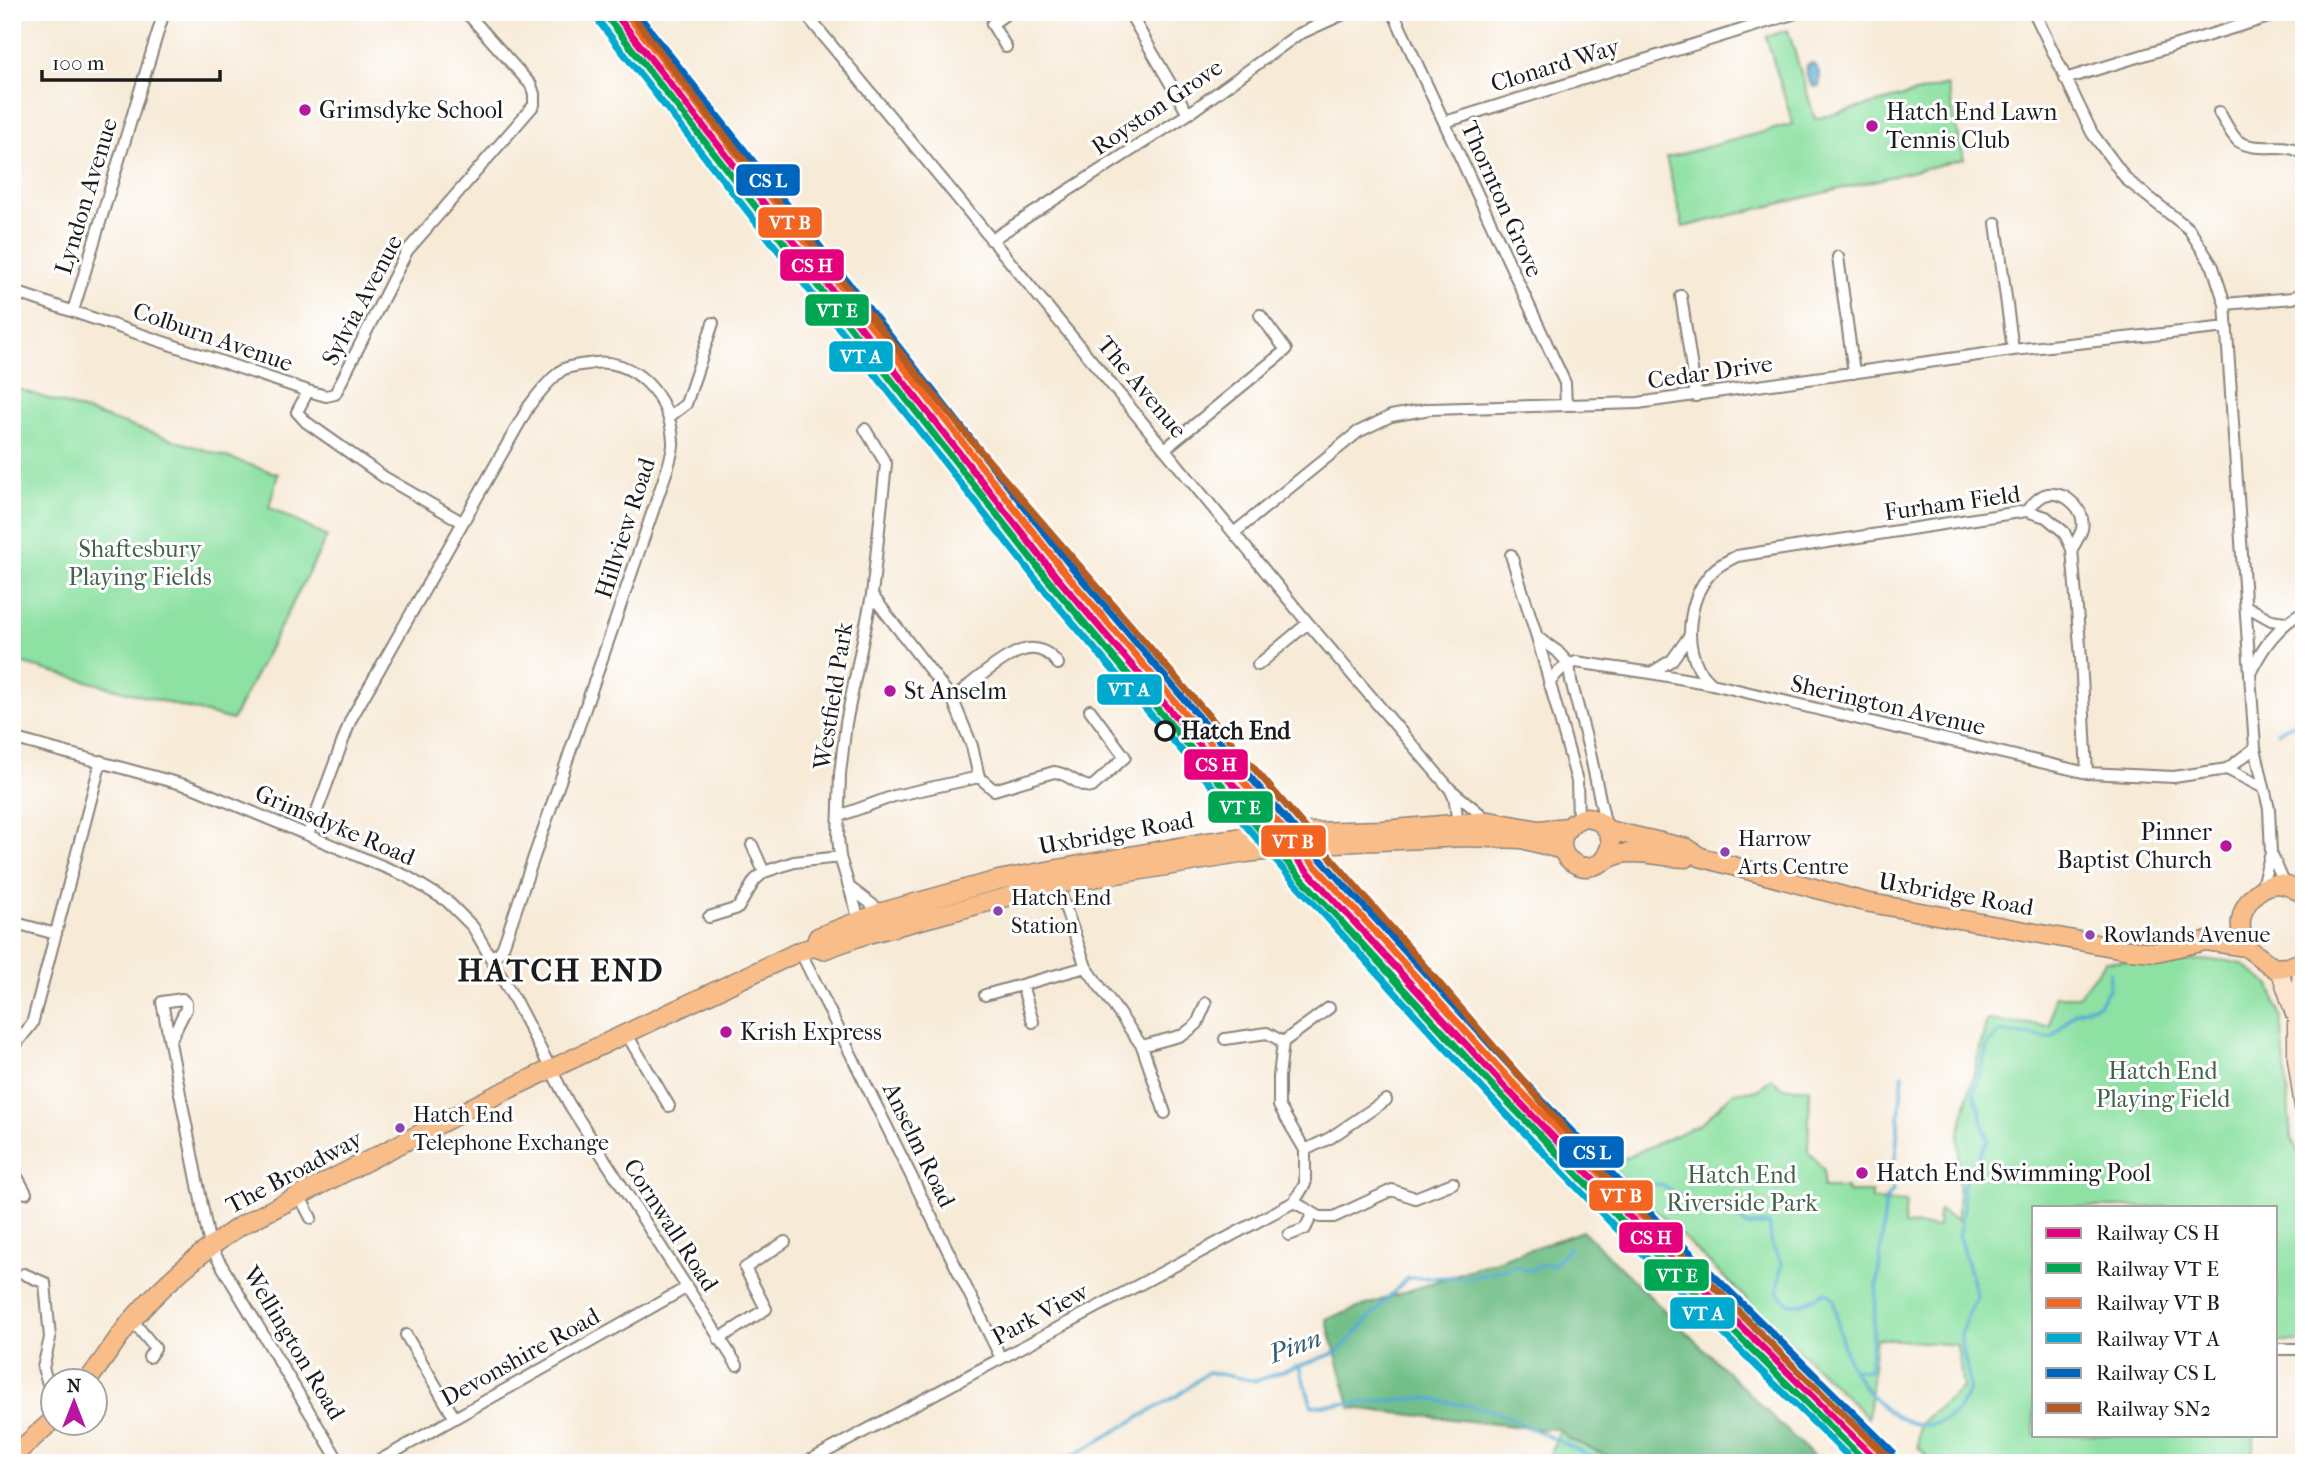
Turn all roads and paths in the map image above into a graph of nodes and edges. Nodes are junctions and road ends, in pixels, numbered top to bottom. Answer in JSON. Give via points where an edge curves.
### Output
{"nodes":[{"id":1,"x":164,"y":12,"type":"edge"},
{"id":2,"x":466,"y":12,"type":"edge"},
{"id":3,"x":804,"y":12,"type":"edge"},
{"id":4,"x":1009,"y":12,"type":"edge"},
{"id":5,"x":1129,"y":12,"type":"edge"},
{"id":6,"x":1348,"y":12,"type":"edge"},
{"id":7,"x":1392,"y":12,"type":"edge"},
{"id":8,"x":1799,"y":12,"type":"edge"},
{"id":9,"x":2034,"y":12,"type":"edge"},
{"id":10,"x":2285,"y":12,"type":"edge"},
{"id":11,"x":2264,"y":16,"type":"edge"},
{"id":12,"x":1006,"y":47,"type":"dead end"},
{"id":13,"x":2065,"y":79,"type":"junction"},
{"id":14,"x":2219,"y":113,"type":"dead end"},
{"id":15,"x":1188,"y":114,"type":"junction"},
{"id":16,"x":1445,"y":122,"type":"junction"},
{"id":17,"x":2304,"y":154,"type":"edge"},
{"id":18,"x":1996,"y":223,"type":"dead end"},
{"id":19,"x":991,"y":240,"type":"junction"},
{"id":20,"x":1838,"y":257,"type":"dead end"},
{"id":21,"x":12,"y":291,"type":"edge"},
{"id":22,"x":2304,"y":291,"type":"edge"},
{"id":23,"x":1681,"y":296,"type":"dead end"},
{"id":24,"x":2225,"y":304,"type":"junction"},
{"id":25,"x":73,"y":312,"type":"junction"},
{"id":26,"x":1260,"y":315,"type":"dead end"},
{"id":27,"x":713,"y":323,"type":"dead end"},
{"id":28,"x":2227,"y":327,"type":"junction"},
{"id":29,"x":2013,"y":350,"type":"junction"},
{"id":30,"x":1854,"y":373,"type":"junction"},
{"id":31,"x":308,"y":391,"type":"junction"},
{"id":32,"x":1696,"y":396,"type":"junction"},
{"id":33,"x":1566,"y":405,"type":"junction"},
{"id":34,"x":669,"y":417,"type":"junction"},
{"id":35,"x":865,"y":429,"type":"dead end"},
{"id":36,"x":1166,"y":448,"type":"junction"},
{"id":37,"x":2026,"y":511,"type":"junction"},
{"id":38,"x":462,"y":522,"type":"junction"},
{"id":39,"x":1235,"y":532,"type":"junction"},
{"id":40,"x":2072,"y":549,"type":"junction"},
{"id":41,"x":1511,"y":555,"type":"dead end"},
{"id":42,"x":872,"y":595,"type":"junction"},
{"id":43,"x":2246,"y":606,"type":"junction"},
{"id":44,"x":2304,"y":611,"type":"edge"},
{"id":45,"x":2285,"y":622,"type":"junction"},
{"id":46,"x":1308,"y":623,"type":"junction"},
{"id":47,"x":1690,"y":635,"type":"junction"},
{"id":48,"x":1537,"y":637,"type":"junction"},
{"id":49,"x":1058,"y":664,"type":"dead end"},
{"id":50,"x":1569,"y":664,"type":"junction"},
{"id":51,"x":1257,"y":665,"type":"dead end"},
{"id":52,"x":1651,"y":673,"type":"junction"},
{"id":53,"x":2250,"y":674,"type":"junction"},
{"id":54,"x":1549,"y":684,"type":"junction"},
{"id":55,"x":1712,"y":684,"type":"junction"},
{"id":56,"x":953,"y":700,"type":"junction"},
{"id":57,"x":1090,"y":710,"type":"dead end"},
{"id":58,"x":12,"y":738,"type":"edge"},
{"id":59,"x":2255,"y":748,"type":"junction"},
{"id":60,"x":101,"y":761,"type":"junction"},
{"id":61,"x":2227,"y":769,"type":"junction"},
{"id":62,"x":2087,"y":773,"type":"junction"},
{"id":63,"x":979,"y":777,"type":"junction"},
{"id":64,"x":2264,"y":788,"type":"junction"},
{"id":65,"x":1450,"y":789,"type":"junction"},
{"id":66,"x":839,"y":816,"type":"junction"},
{"id":67,"x":1489,"y":821,"type":"junction"},
{"id":68,"x":1573,"y":823,"type":"junction"},
{"id":69,"x":1607,"y":829,"type":"junction"},
{"id":70,"x":1461,"y":830,"type":"junction"},
{"id":71,"x":308,"y":835,"type":"junction"},
{"id":72,"x":1329,"y":837,"type":"junction"},
{"id":73,"x":752,"y":845,"type":"dead end"},
{"id":74,"x":1563,"y":850,"type":"junction"},
{"id":75,"x":2271,"y":853,"type":"junction"},
{"id":76,"x":840,"y":857,"type":"junction"},
{"id":77,"x":1700,"y":857,"type":"junction"},
{"id":78,"x":1604,"y":860,"type":"junction"},
{"id":79,"x":764,"y":872,"type":"junction"},
{"id":80,"x":1054,"y":877,"type":"junction"},
{"id":81,"x":2285,"y":885,"type":"junction"},
{"id":82,"x":849,"y":887,"type":"junction"},
{"id":83,"x":2261,"y":889,"type":"junction"},
{"id":84,"x":2304,"y":894,"type":"edge"},
{"id":85,"x":882,"y":912,"type":"junction"},
{"id":86,"x":709,"y":917,"type":"dead end"},
{"id":87,"x":12,"y":922,"type":"edge"},
{"id":88,"x":2241,"y":922,"type":"junction"},
{"id":89,"x":862,"y":927,"type":"junction"},
{"id":90,"x":56,"y":934,"type":"junction"},
{"id":91,"x":2207,"y":942,"type":"junction"},
{"id":92,"x":2246,"y":947,"type":"junction"},
{"id":93,"x":807,"y":949,"type":"junction"},
{"id":94,"x":490,"y":957,"type":"junction"},
{"id":95,"x":2303,"y":962,"type":"edge"},
{"id":96,"x":1086,"y":967,"type":"junction"},
{"id":97,"x":2274,"y":968,"type":"junction"},
{"id":98,"x":1022,"y":985,"type":"junction"},
{"id":99,"x":985,"y":995,"type":"dead end"},
{"id":100,"x":1206,"y":1003,"type":"dead end"},
{"id":101,"x":1329,"y":1008,"type":"dead end"},
{"id":102,"x":2296,"y":1019,"type":"junction"},
{"id":103,"x":1033,"y":1022,"type":"dead end"},
{"id":104,"x":625,"y":1033,"type":"junction"},
{"id":105,"x":1225,"y":1039,"type":"dead end"},
{"id":106,"x":170,"y":1041,"type":"dead end"},
{"id":107,"x":1283,"y":1042,"type":"junction"},
{"id":108,"x":1142,"y":1045,"type":"junction"},
{"id":109,"x":12,"y":1049,"type":"edge"},
{"id":110,"x":552,"y":1069,"type":"junction"},
{"id":111,"x":1386,"y":1100,"type":"dead end"},
{"id":112,"x":669,"y":1106,"type":"dead end"},
{"id":113,"x":1165,"y":1113,"type":"dead end"},
{"id":114,"x":2304,"y":1114,"type":"edge"},
{"id":115,"x":1305,"y":1150,"type":"junction"},
{"id":116,"x":12,"y":1168,"type":"edge"},
{"id":117,"x":1453,"y":1183,"type":"dead end"},
{"id":118,"x":26,"y":1193,"type":"dead end"},
{"id":119,"x":299,"y":1195,"type":"junction"},
{"id":120,"x":1294,"y":1202,"type":"junction"},
{"id":121,"x":1313,"y":1213,"type":"junction"},
{"id":122,"x":311,"y":1218,"type":"dead end"},
{"id":123,"x":1289,"y":1235,"type":"dead end"},
{"id":124,"x":785,"y":1242,"type":"dead end"},
{"id":125,"x":210,"y":1246,"type":"junction"},
{"id":126,"x":24,"y":1274,"type":"dead end"},
{"id":127,"x":686,"y":1288,"type":"junction"},
{"id":128,"x":132,"y":1320,"type":"junction"},
{"id":129,"x":406,"y":1335,"type":"dead end"},
{"id":130,"x":719,"y":1339,"type":"junction"},
{"id":131,"x":2278,"y":1349,"type":"edge"},
{"id":132,"x":2304,"y":1349,"type":"edge"},
{"id":133,"x":149,"y":1357,"type":"dead end"},
{"id":134,"x":1001,"y":1358,"type":"junction"},
{"id":135,"x":737,"y":1364,"type":"dead end"},
{"id":136,"x":43,"y":1366,"type":"edge"},
{"id":137,"x":99,"y":1366,"type":"edge"},
{"id":138,"x":454,"y":1417,"type":"junction"},
{"id":139,"x":38,"y":1434,"type":"edge"},
{"id":140,"x":12,"y":1457,"type":"edge"},
{"id":141,"x":340,"y":1463,"type":"edge"},
{"id":142,"x":375,"y":1463,"type":"edge"},
{"id":143,"x":806,"y":1463,"type":"edge"}],
"edges":[{"from":1,"to":25,"type":"street","name":"Lyndon Avenue"},
{"from":2,"to":31,"type":"street","name":"Sylvia Avenue","via":[[531,85],[534,104],[407,251],[335,394]]},
{"from":3,"to":19,"type":"street","name":"The Avenue"},
{"from":4,"to":12,"type":"street","via":[[992,24]]},
{"from":5,"to":15,"type":"street"},
{"from":6,"to":15,"type":"street","name":"Royston Grove","via":[[1297,35]]},
{"from":7,"to":16,"type":"street","name":"Thornton Grove"},
{"from":8,"to":16,"type":"street","name":"Clonard Way"},
{"from":9,"to":13,"type":"street"},
{"from":10,"to":11,"type":"street"},
{"from":11,"to":13,"type":"street"},
{"from":13,"to":24,"type":"street","via":[[2092,133],[2127,180],[2189,229],[2213,267]]},
{"from":14,"to":17,"type":"street","via":[[2238,140],[2255,146],[2295,148]]},
{"from":15,"to":19,"type":"street","name":"Royston Grove"},
{"from":16,"to":33,"type":"street","name":"Thornton Grove","via":[[1565,383]]},
{"from":18,"to":29,"type":"street"},
{"from":19,"to":36,"type":"street","name":"The Avenue"},
{"from":20,"to":30,"type":"street"},
{"from":21,"to":25,"type":"street","name":"Colburn Avenue"},
{"from":22,"to":24,"type":"street","via":[[2293,298]]},
{"from":23,"to":32,"type":"street"},
{"from":24,"to":28,"type":"street"},
{"from":25,"to":31,"type":"street","name":"Colburn Avenue"},
{"from":26,"to":36,"type":"street","via":[[1286,350]]},
{"from":27,"to":34,"type":"street","via":[[686,404]]},
{"from":28,"to":29,"type":"street","name":"Cedar Drive"},
{"from":28,"to":43,"type":"street"},
{"from":29,"to":30,"type":"street","name":"Cedar Drive"},
{"from":30,"to":32,"type":"street","name":"Cedar Drive"},
{"from":31,"to":38,"type":"street","name":"Colburn Avenue","via":[[297,412],[306,422],[384,477]]},
{"from":32,"to":33,"type":"street","name":"Cedar Drive"},
{"from":33,"to":39,"type":"street","name":"Cedar Drive","via":[[1430,409],[1391,416],[1358,432]]},
{"from":34,"to":38,"type":"street","name":"Hillview Road","via":[[645,379],[620,365],[597,362],[565,369],[529,406]]},
{"from":34,"to":94,"type":"street","name":"Hillview Road","via":[[674,442],[668,467],[503,947]]},
{"from":35,"to":42,"type":"street","name":"Westfield Park","via":[[886,464]]},
{"from":36,"to":39,"type":"street","name":"The Avenue"},
{"from":37,"to":40,"type":"street","name":"Furham Field","via":[[2046,517],[2064,532]]},
{"from":37,"to":40,"type":"street","via":[[2049,494],[2069,499],[2082,521]]},
{"from":37,"to":47,"type":"street","name":"Furham Field","via":[[1737,556],[1714,570],[1696,598]]},
{"from":38,"to":71,"type":"street","name":"Hillview Road","via":[[351,719]]},
{"from":39,"to":46,"type":"street","name":"The Avenue"},
{"from":40,"to":62,"type":"street"},
{"from":41,"to":48,"type":"street"},
{"from":42,"to":56,"type":"street","name":"Westfield Park"},
{"from":42,"to":66,"type":"street","name":"Westfield Park","via":[[846,723]]},
{"from":43,"to":45,"type":"street"},
{"from":43,"to":53,"type":"street"},
{"from":44,"to":45,"type":"street"},
{"from":45,"to":53,"type":"street"},
{"from":46,"to":51,"type":"street"},
{"from":46,"to":65,"type":"street","name":"The Avenue"},
{"from":47,"to":52,"type":"street","name":"Furham Field","via":[[1672,660]]},
{"from":47,"to":55,"type":"street","name":"Furham Field","via":[[1699,670]]},
{"from":48,"to":50,"type":"street"},
{"from":48,"to":54,"type":"street"},
{"from":49,"to":56,"type":"street","via":[[1044,651],[1024,650]]},
{"from":50,"to":52,"type":"street","name":"Sherington Avenue"},
{"from":50,"to":54,"type":"street"},
{"from":50,"to":69,"type":"street"},
{"from":52,"to":55,"type":"street","name":"Sherington Avenue"},
{"from":53,"to":59,"type":"street"},
{"from":54,"to":68,"type":"street","via":[[1577,781]]},
{"from":55,"to":62,"type":"street","name":"Sherington Avenue"},
{"from":56,"to":63,"type":"street","name":"Westfield Park"},
{"from":57,"to":63,"type":"street","via":[[1125,757],[1092,787],[1054,772],[995,790]]},
{"from":58,"to":60,"type":"street","name":"Grimsdyke Road"},
{"from":59,"to":61,"type":"street","name":"Sherington Avenue"},
{"from":59,"to":64,"type":"street"},
{"from":60,"to":71,"type":"street","name":"Grimsdyke Road","via":[[192,787]]},
{"from":60,"to":90,"type":"street"},
{"from":61,"to":62,"type":"street","name":"Sherington Avenue","via":[[2174,777]]},
{"from":61,"to":64,"type":"street"},
{"from":63,"to":66,"type":"street","via":[[894,796]]},
{"from":64,"to":75,"type":"street"},
{"from":65,"to":67,"type":"street","name":"The Avenue"},
{"from":65,"to":70,"type":"street","name":"The Avenue"},
{"from":66,"to":76,"type":"street","name":"Westfield Park"},
{"from":67,"to":68,"type":"main road","name":"Uxbridge Road","via":[[1539,830]]},
{"from":67,"to":70,"type":"main road","name":"Uxbridge Road"},
{"from":68,"to":69,"type":"main road","name":"Uxbridge Road","via":[[1587,817]]},
{"from":68,"to":74,"type":"main road","via":[[1562,839]]},
{"from":69,"to":77,"type":"main road","name":"Uxbridge Road","via":[[1687,848]]},
{"from":69,"to":78,"type":"main road","via":[[1611,848]]},
{"from":70,"to":72,"type":"main road","name":"Uxbridge Road"},
{"from":70,"to":74,"type":"main road","name":"Uxbridge Road"},
{"from":71,"to":94,"type":"street","name":"Grimsdyke Road","via":[[406,876],[447,901],[474,927]]},
{"from":72,"to":80,"type":"main road","name":"Uxbridge Road","via":[[1212,858]]},
{"from":72,"to":80,"type":"main road","name":"Uxbridge Road","via":[[1273,833],[1201,843]]},
{"from":73,"to":79,"type":"street"},
{"from":74,"to":78,"type":"main road","name":"Uxbridge Road","via":[[1580,866]]},
{"from":75,"to":81,"type":"street"},
{"from":75,"to":83,"type":"street"},
{"from":76,"to":79,"type":"street","via":[[794,862]]},
{"from":76,"to":82,"type":"street","name":"Westfield Park"},
{"from":77,"to":78,"type":"main road","name":"Uxbridge Road","via":[[1632,853]]},
{"from":77,"to":91,"type":"main road","name":"Uxbridge Road","via":[[1865,902],[2129,950],[2157,952]]},
{"from":79,"to":86,"type":"street","via":[[738,908]]},
{"from":80,"to":85,"type":"main road","name":"Uxbridge Road","via":[[998,880]]},
{"from":80,"to":89,"type":"main road","name":"Uxbridge Road"},
{"from":80,"to":96,"type":"street"},
{"from":81,"to":83,"type":"main road"},
{"from":81,"to":84,"type":"main road"},
{"from":82,"to":85,"type":"street"},
{"from":82,"to":89,"type":"street","name":"Westfield Park"},
{"from":83,"to":88,"type":"main road","name":"Uxbridge Road"},
{"from":85,"to":89,"type":"main road","name":"Uxbridge Road"},
{"from":87,"to":90,"type":"street"},
{"from":88,"to":91,"type":"main road","name":"Uxbridge Road"},
{"from":88,"to":92,"type":"main road"},
{"from":89,"to":93,"type":"main road","name":"Uxbridge Road","via":[[818,937]]},
{"from":90,"to":109,"type":"street","via":[[32,1024]]},
{"from":91,"to":92,"type":"main road","name":"Uxbridge Road"},
{"from":92,"to":97,"type":"main road","name":"Uxbridge Road"},
{"from":93,"to":104,"type":"main road","name":"Uxbridge Road"},
{"from":93,"to":134,"type":"street","name":"Anselm Road"},
{"from":94,"to":110,"type":"street","name":"Grimsdyke Road"},
{"from":95,"to":97,"type":"main road"},
{"from":95,"to":102,"type":"street"},
{"from":96,"to":98,"type":"street"},
{"from":96,"to":108,"type":"street"},
{"from":97,"to":102,"type":"street","via":[[2281,975]]},
{"from":98,"to":99,"type":"street"},
{"from":98,"to":103,"type":"street"},
{"from":100,"to":108,"type":"street","via":[[1197,1024],[1183,1035]]},
{"from":101,"to":107,"type":"street"},
{"from":102,"to":114,"type":"street"},
{"from":104,"to":110,"type":"main road","name":"Uxbridge Road"},
{"from":104,"to":112,"type":"street"},
{"from":105,"to":107,"type":"street","via":[[1267,1033]]},
{"from":106,"to":125,"type":"street","name":"Wellington Road"},
{"from":107,"to":115,"type":"street","via":[[1279,1105]]},
{"from":108,"to":113,"type":"street"},
{"from":110,"to":119,"type":"main road","name":"The Broadway"},
{"from":110,"to":127,"type":"street","name":"Cornwall Road","via":[[569,1104]]},
{"from":111,"to":115,"type":"street"},
{"from":115,"to":120,"type":"street","via":[[1305,1184]]},
{"from":116,"to":118,"type":"street"},
{"from":117,"to":121,"type":"street","via":[[1415,1198],[1392,1191],[1334,1217]]},
{"from":119,"to":122,"type":"street"},
{"from":119,"to":125,"type":"main road","name":"The Broadway"},
{"from":120,"to":121,"type":"street"},
{"from":120,"to":134,"type":"street","name":"Park View"},
{"from":121,"to":123,"type":"street","via":[[1305,1228]]},
{"from":124,"to":130,"type":"street","via":[[745,1268],[766,1309]]},
{"from":125,"to":128,"type":"main road"},
{"from":125,"to":141,"type":"street","name":"Wellington Road"},
{"from":126,"to":136,"type":"street","via":[[45,1283],[50,1338]]},
{"from":127,"to":130,"type":"street","name":"Cornwall Road"},
{"from":127,"to":138,"type":"street","name":"Devonshire Road"},
{"from":128,"to":133,"type":"street","via":[[155,1348]]},
{"from":128,"to":137,"type":"main road"},
{"from":129,"to":138,"type":"street"},
{"from":130,"to":135,"type":"street","name":"Cornwall Road"},
{"from":131,"to":132,"type":"street"},
{"from":134,"to":143,"type":"street","name":"Park View"},
{"from":138,"to":142,"type":"street","name":"Devonshire Road"},
{"from":139,"to":140,"type":"main road"}]}
